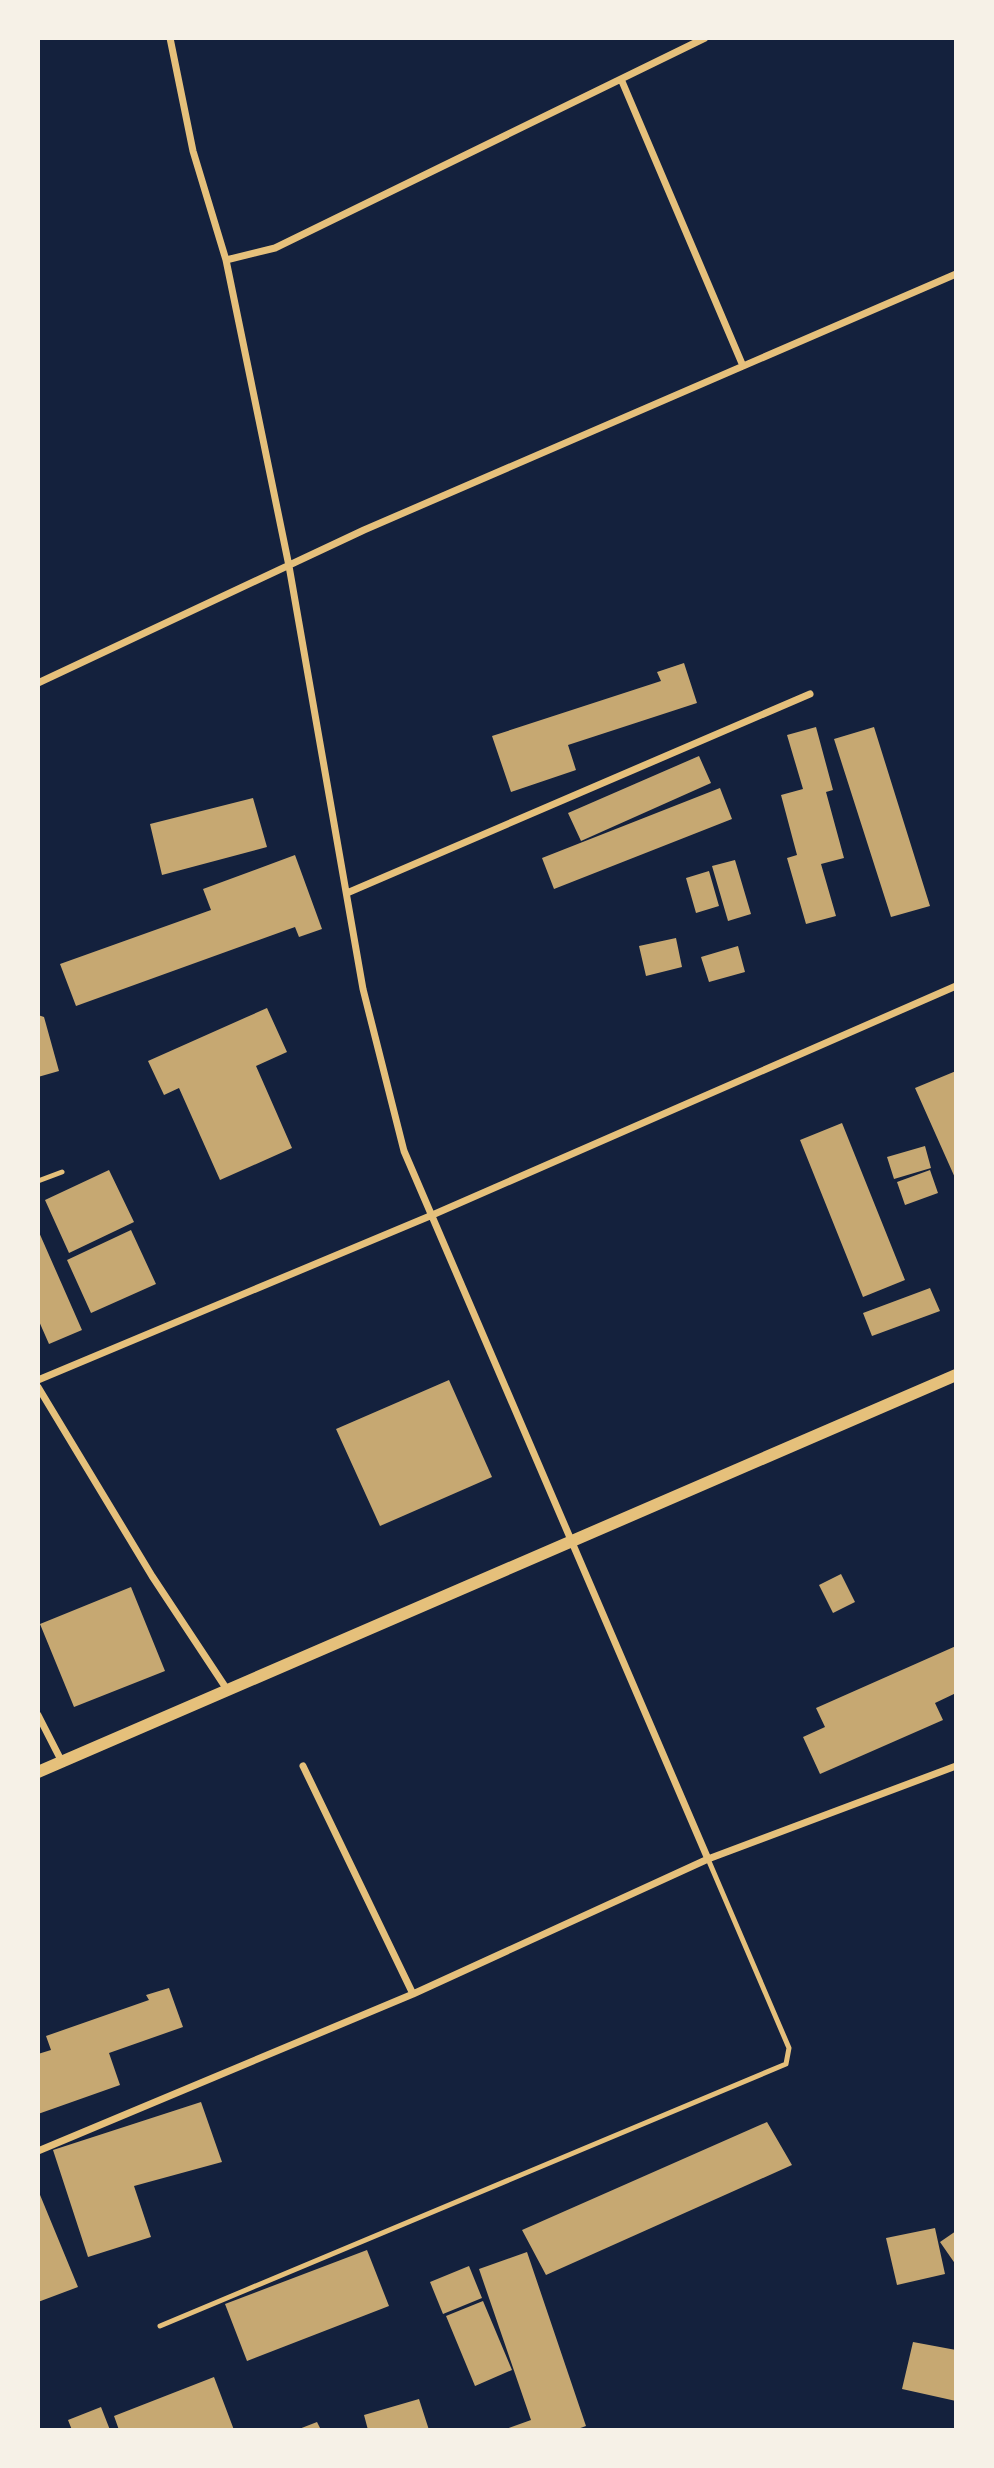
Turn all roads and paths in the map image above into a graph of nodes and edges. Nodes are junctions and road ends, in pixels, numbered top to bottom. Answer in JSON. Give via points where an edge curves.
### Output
{"nodes":[{"id":1,"x":170,"y":38,"type":"edge"},
{"id":2,"x":705,"y":38,"type":"edge"},
{"id":3,"x":621,"y":79,"type":"junction"},
{"id":4,"x":226,"y":260,"type":"junction"},
{"id":5,"x":956,"y":274,"type":"edge"},
{"id":6,"x":743,"y":366,"type":"junction"},
{"id":7,"x":289,"y":566,"type":"junction"},
{"id":8,"x":38,"y":684,"type":"edge"},
{"id":9,"x":810,"y":694,"type":"dead end"},
{"id":10,"x":347,"y":894,"type":"junction"},
{"id":11,"x":956,"y":986,"type":"edge"},
{"id":12,"x":62,"y":1172,"type":"dead end"},
{"id":13,"x":38,"y":1181,"type":"edge"},
{"id":14,"x":430,"y":1216,"type":"junction"},
{"id":15,"x":956,"y":1375,"type":"edge"},
{"id":16,"x":38,"y":1380,"type":"edge"},
{"id":17,"x":38,"y":1387,"type":"edge"},
{"id":18,"x":571,"y":1542,"type":"junction"},
{"id":19,"x":228,"y":1691,"type":"junction"},
{"id":20,"x":38,"y":1715,"type":"edge"},
{"id":21,"x":62,"y":1762,"type":"junction"},
{"id":22,"x":303,"y":1766,"type":"dead end"},
{"id":23,"x":956,"y":1766,"type":"edge"},
{"id":24,"x":38,"y":1772,"type":"edge"},
{"id":25,"x":708,"y":1859,"type":"junction"},
{"id":26,"x":413,"y":1994,"type":"junction"},
{"id":27,"x":38,"y":2151,"type":"edge"},
{"id":28,"x":160,"y":2326,"type":"dead end"}],
"edges":[{"from":1,"to":4,"type":"street","via":[[194,151]]},
{"from":2,"to":3,"type":"street"},
{"from":3,"to":4,"type":"street","via":[[275,248]]},
{"from":3,"to":6,"type":"street"},
{"from":4,"to":7,"type":"street"},
{"from":5,"to":6,"type":"street"},
{"from":6,"to":7,"type":"street"},
{"from":7,"to":8,"type":"street"},
{"from":7,"to":10,"type":"street"},
{"from":9,"to":10,"type":"street"},
{"from":10,"to":14,"type":"street","via":[[380,1061],[404,1151]]},
{"from":11,"to":14,"type":"street"},
{"from":12,"to":13,"type":"lane"},
{"from":14,"to":16,"type":"street"},
{"from":14,"to":18,"type":"street"},
{"from":15,"to":18,"type":"street"},
{"from":17,"to":19,"type":"street"},
{"from":18,"to":19,"type":"street"},
{"from":18,"to":25,"type":"street"},
{"from":19,"to":21,"type":"street"},
{"from":20,"to":21,"type":"street"},
{"from":21,"to":24,"type":"street"},
{"from":22,"to":26,"type":"street"},
{"from":23,"to":25,"type":"street"},
{"from":25,"to":26,"type":"street"},
{"from":25,"to":28,"type":"lane","via":[[789,2048],[786,2064]]},
{"from":26,"to":27,"type":"street"}]}
